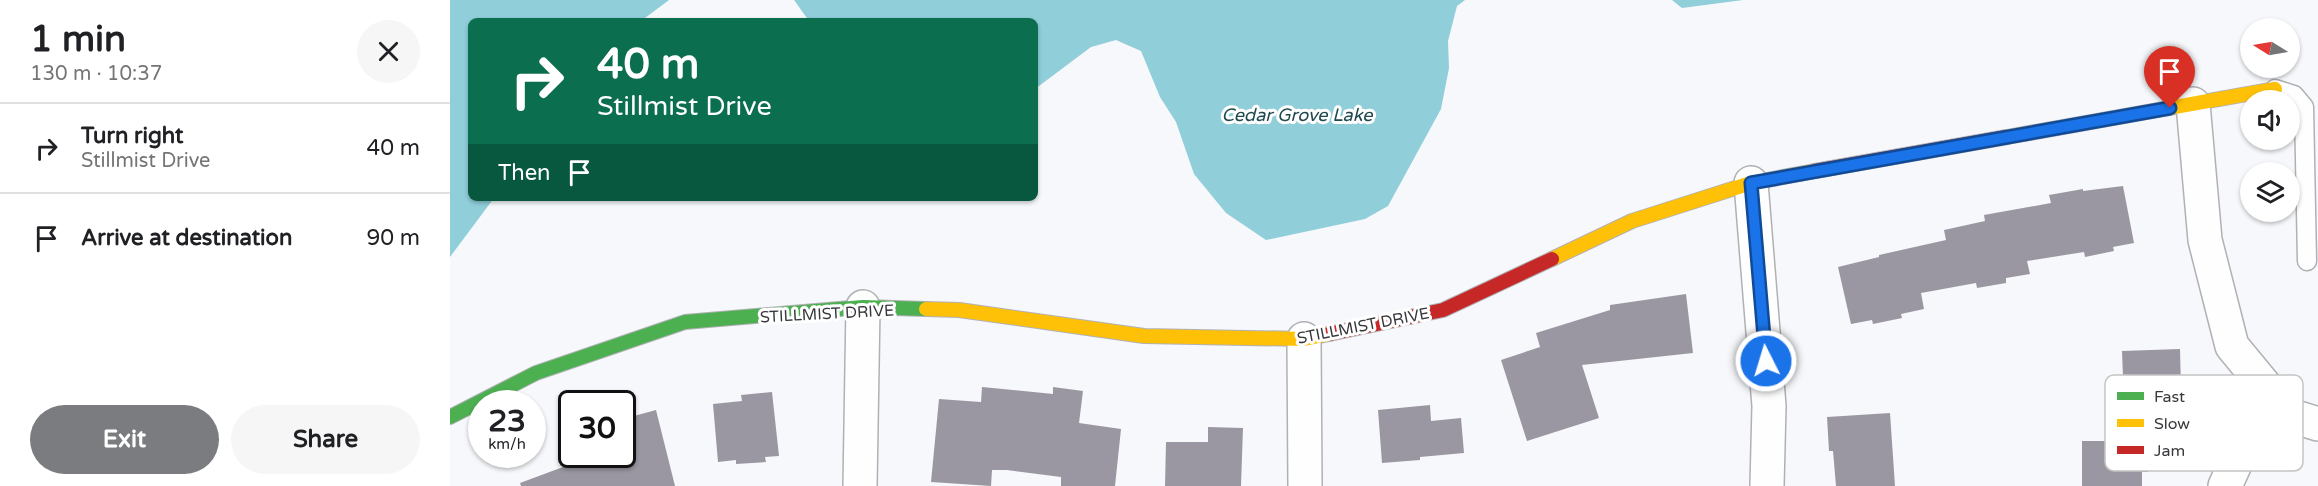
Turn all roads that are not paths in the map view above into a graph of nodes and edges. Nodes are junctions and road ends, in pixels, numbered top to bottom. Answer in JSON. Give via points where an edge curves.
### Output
{"nodes":[{"id":1,"x":2275,"y":89,"type":"joint"},
{"id":2,"x":2193,"y":104,"type":"junction"},
{"id":3,"x":1751,"y":183,"type":"junction"},
{"id":4,"x":2307,"y":261,"type":"dead end"},
{"id":5,"x":863,"y":307,"type":"junction"},
{"id":6,"x":1304,"y":339,"type":"junction"},
{"id":7,"x":2256,"y":375,"type":"edge"},
{"id":8,"x":450,"y":417,"type":"edge"},
{"id":9,"x":2303,"y":419,"type":"edge"},
{"id":10,"x":2318,"y":424,"type":"edge"},
{"id":11,"x":2232,"y":471,"type":"edge"},
{"id":12,"x":860,"y":486,"type":"edge"},
{"id":13,"x":1305,"y":486,"type":"edge"},
{"id":14,"x":1767,"y":486,"type":"edge"},
{"id":15,"x":2225,"y":486,"type":"edge"}],
"edges":[{"from":1,"to":2,"type":"street","name":"STILLMIST DRIVE"},
{"from":1,"to":4,"type":"lane","via":[[2294,95],[2304,107]]},
{"from":2,"to":3,"type":"street","name":"STILLMIST DRIVE"},
{"from":2,"to":7,"type":"street","via":[[2205,240],[2232,346]]},
{"from":3,"to":6,"type":"street","name":"STILLMIST DRIVE","via":[[1632,221],[1443,310]]},
{"from":3,"to":14,"type":"street","via":[[1769,406]]},
{"from":5,"to":6,"type":"street","name":"STILLMIST DRIVE","via":[[959,310],[1144,336]]},
{"from":5,"to":8,"type":"street","name":"STILLMIST DRIVE","via":[[685,322],[536,373]]},
{"from":5,"to":12,"type":"street"},
{"from":6,"to":13,"type":"street"},
{"from":9,"to":10,"type":"street"},
{"from":11,"to":15,"type":"street"}]}
